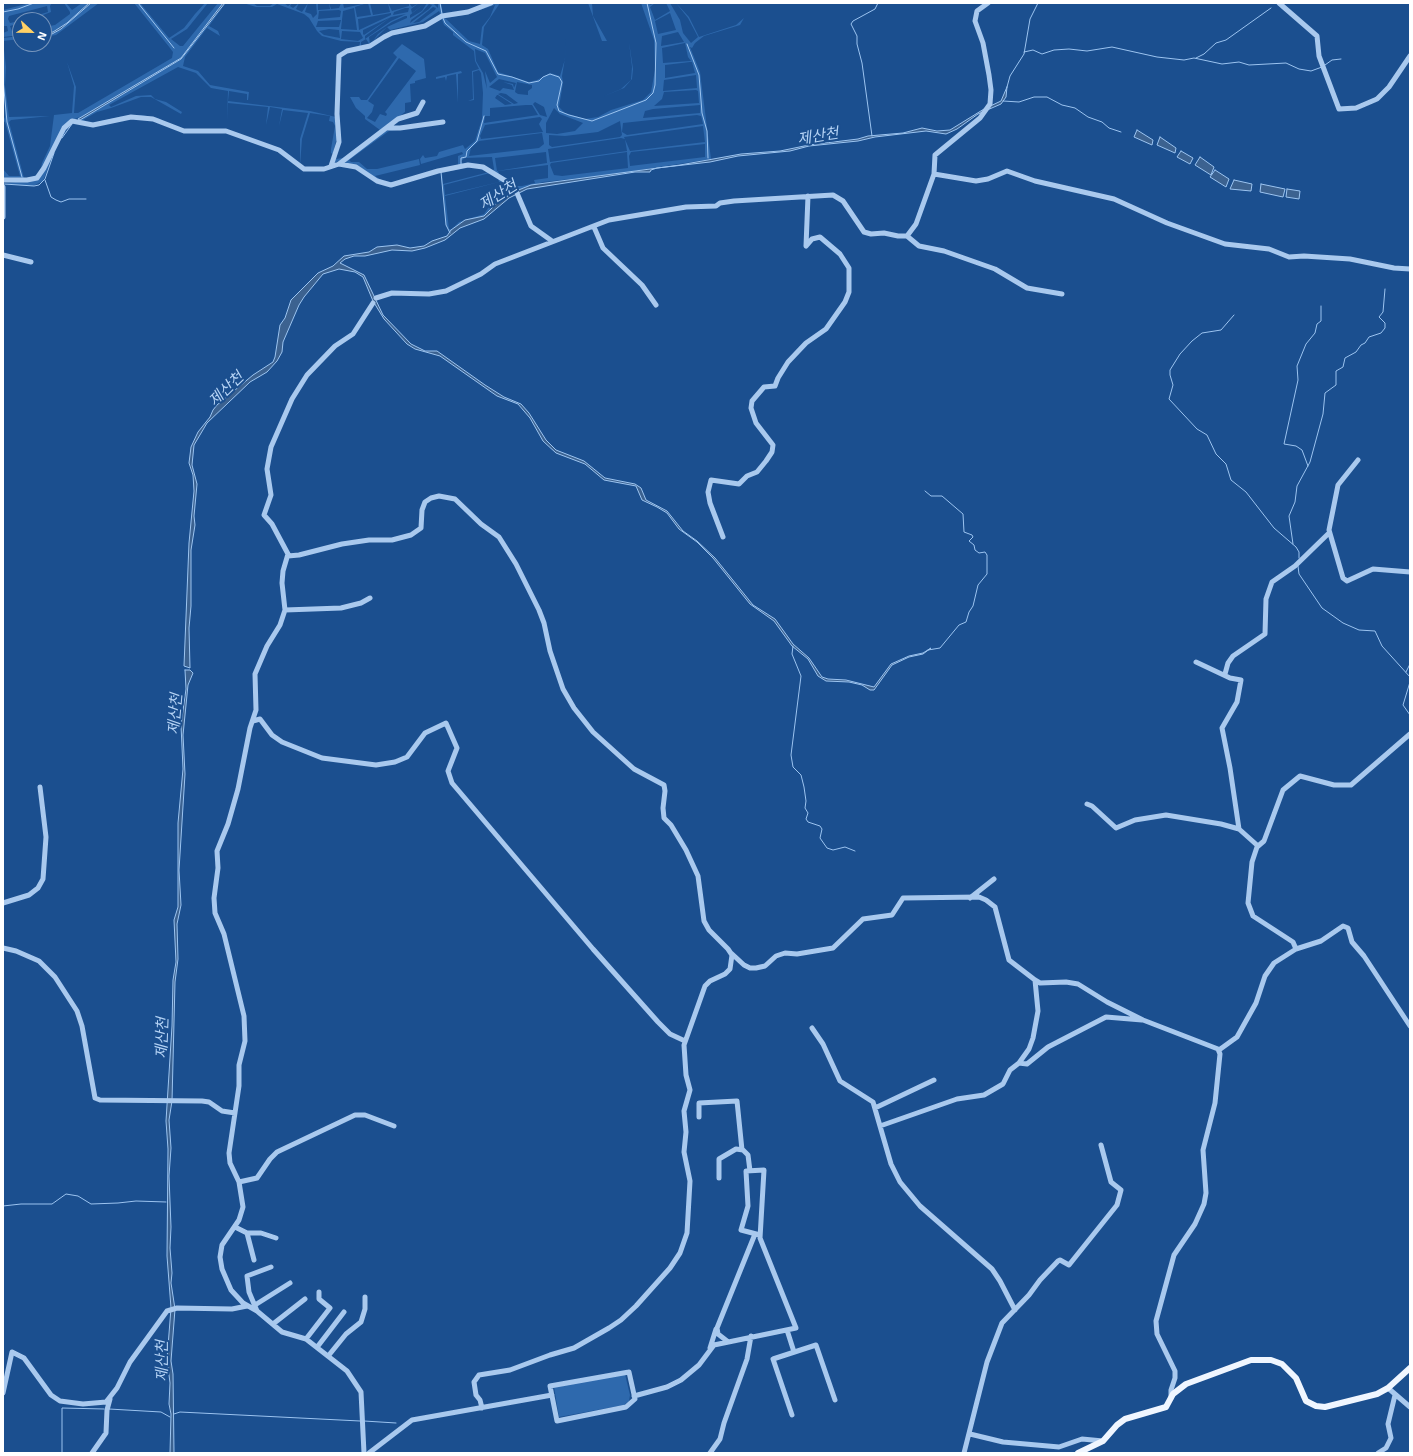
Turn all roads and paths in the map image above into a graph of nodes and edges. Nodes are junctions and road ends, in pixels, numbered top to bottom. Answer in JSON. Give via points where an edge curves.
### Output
{"nodes":[{"id":1,"x":491,"y":3,"type":"edge"},
{"id":2,"x":988,"y":3,"type":"edge"},
{"id":3,"x":1279,"y":3,"type":"edge"},
{"id":4,"x":1410,"y":56,"type":"edge"},
{"id":5,"x":1407,"y":66,"type":"edge"},
{"id":6,"x":423,"y":102,"type":"dead end"},
{"id":7,"x":443,"y":122,"type":"dead end"},
{"id":8,"x":387,"y":128,"type":"junction"},
{"id":9,"x":339,"y":164,"type":"junction"},
{"id":10,"x":331,"y":166,"type":"junction"},
{"id":11,"x":934,"y":174,"type":"junction"},
{"id":12,"x":3,"y":181,"type":"edge"},
{"id":13,"x":3,"y":187,"type":"edge"},
{"id":14,"x":808,"y":196,"type":"junction"},
{"id":15,"x":3,"y":217,"type":"edge"},
{"id":16,"x":594,"y":227,"type":"junction"},
{"id":17,"x":907,"y":236,"type":"junction"},
{"id":18,"x":552,"y":241,"type":"junction"},
{"id":19,"x":3,"y":254,"type":"edge"},
{"id":20,"x":31,"y":262,"type":"dead end"},
{"id":21,"x":1410,"y":269,"type":"edge"},
{"id":22,"x":1062,"y":294,"type":"dead end"},
{"id":23,"x":656,"y":305,"type":"dead end"},
{"id":24,"x":1358,"y":460,"type":"dead end"},
{"id":25,"x":1329,"y":533,"type":"junction"},
{"id":26,"x":723,"y":537,"type":"dead end"},
{"id":27,"x":288,"y":556,"type":"junction"},
{"id":28,"x":1410,"y":572,"type":"edge"},
{"id":29,"x":370,"y":598,"type":"dead end"},
{"id":30,"x":285,"y":610,"type":"junction"},
{"id":31,"x":1196,"y":662,"type":"dead end"},
{"id":32,"x":1225,"y":674,"type":"junction"},
{"id":33,"x":253,"y":721,"type":"junction"},
{"id":34,"x":1410,"y":734,"type":"edge"},
{"id":35,"x":40,"y":787,"type":"dead end"},
{"id":36,"x":1086,"y":804,"type":"dead end"},
{"id":37,"x":1239,"y":829,"type":"junction"},
{"id":38,"x":1258,"y":846,"type":"junction"},
{"id":39,"x":994,"y":879,"type":"dead end"},
{"id":40,"x":970,"y":898,"type":"junction"},
{"id":41,"x":3,"y":903,"type":"edge"},
{"id":42,"x":3,"y":948,"type":"edge"},
{"id":43,"x":1296,"y":949,"type":"junction"},
{"id":44,"x":731,"y":954,"type":"junction"},
{"id":45,"x":1035,"y":980,"type":"junction"},
{"id":46,"x":1143,"y":1020,"type":"junction"},
{"id":47,"x":1410,"y":1026,"type":"edge"},
{"id":48,"x":812,"y":1028,"type":"dead end"},
{"id":49,"x":685,"y":1041,"type":"junction"},
{"id":50,"x":1219,"y":1050,"type":"junction"},
{"id":51,"x":1019,"y":1063,"type":"junction"},
{"id":52,"x":934,"y":1080,"type":"dead end"},
{"id":53,"x":875,"y":1108,"type":"junction"},
{"id":54,"x":235,"y":1113,"type":"junction"},
{"id":55,"x":699,"y":1117,"type":"dead end"},
{"id":56,"x":394,"y":1126,"type":"dead end"},
{"id":57,"x":880,"y":1126,"type":"junction"},
{"id":58,"x":1101,"y":1145,"type":"dead end"},
{"id":59,"x":742,"y":1150,"type":"junction"},
{"id":60,"x":750,"y":1171,"type":"junction"},
{"id":61,"x":719,"y":1178,"type":"dead end"},
{"id":62,"x":239,"y":1182,"type":"junction"},
{"id":63,"x":235,"y":1227,"type":"junction"},
{"id":64,"x":247,"y":1233,"type":"junction"},
{"id":65,"x":758,"y":1235,"type":"junction"},
{"id":66,"x":276,"y":1238,"type":"dead end"},
{"id":67,"x":254,"y":1260,"type":"dead end"},
{"id":68,"x":271,"y":1266,"type":"dead end"},
{"id":69,"x":290,"y":1283,"type":"dead end"},
{"id":70,"x":319,"y":1292,"type":"dead end"},
{"id":71,"x":365,"y":1297,"type":"dead end"},
{"id":72,"x":305,"y":1300,"type":"dead end"},
{"id":73,"x":255,"y":1305,"type":"junction"},
{"id":74,"x":247,"y":1306,"type":"junction"},
{"id":75,"x":1015,"y":1310,"type":"junction"},
{"id":76,"x":257,"y":1311,"type":"junction"},
{"id":77,"x":344,"y":1312,"type":"dead end"},
{"id":78,"x":273,"y":1324,"type":"junction"},
{"id":79,"x":717,"y":1328,"type":"junction"},
{"id":80,"x":787,"y":1330,"type":"junction"},
{"id":81,"x":751,"y":1336,"type":"junction"},
{"id":82,"x":743,"y":1338,"type":"junction"},
{"id":83,"x":306,"y":1339,"type":"junction"},
{"id":84,"x":728,"y":1341,"type":"junction"},
{"id":85,"x":318,"y":1346,"type":"junction"},
{"id":86,"x":709,"y":1351,"type":"junction"},
{"id":87,"x":749,"y":1351,"type":"junction"},
{"id":88,"x":794,"y":1352,"type":"junction"},
{"id":89,"x":329,"y":1355,"type":"junction"},
{"id":90,"x":1410,"y":1368,"type":"edge"},
{"id":91,"x":1388,"y":1388,"type":"junction"},
{"id":92,"x":3,"y":1393,"type":"edge"},
{"id":93,"x":552,"y":1395,"type":"junction"},
{"id":94,"x":1395,"y":1395,"type":"junction"},
{"id":95,"x":634,"y":1396,"type":"junction"},
{"id":96,"x":110,"y":1398,"type":"junction"},
{"id":97,"x":1171,"y":1398,"type":"junction"},
{"id":98,"x":835,"y":1400,"type":"dead end"},
{"id":99,"x":1410,"y":1407,"type":"edge"},
{"id":100,"x":482,"y":1408,"type":"junction"},
{"id":101,"x":792,"y":1414,"type":"dead end"},
{"id":102,"x":970,"y":1434,"type":"junction"},
{"id":103,"x":1103,"y":1441,"type":"junction"},
{"id":104,"x":92,"y":1453,"type":"edge"},
{"id":105,"x":364,"y":1453,"type":"edge"},
{"id":106,"x":369,"y":1453,"type":"edge"},
{"id":107,"x":710,"y":1453,"type":"edge"},
{"id":108,"x":964,"y":1453,"type":"edge"},
{"id":109,"x":1078,"y":1453,"type":"edge"},
{"id":110,"x":1378,"y":1453,"type":"edge"}],
"edges":[{"from":1,"to":10,"type":"street","via":[[468,12],[442,16],[424,26],[398,31],[370,46],[347,51],[339,56],[339,142]]},
{"from":2,"to":11,"type":"street","via":[[977,11],[975,21],[983,43],[989,75],[990,104],[980,118],[937,152]]},
{"from":3,"to":5,"type":"street","via":[[1317,36],[1319,56],[1339,109],[1356,108],[1374,102]]},
{"from":4,"to":5,"type":"street"},
{"from":6,"to":8,"type":"street","via":[[417,113],[398,119]]},
{"from":7,"to":8,"type":"street"},
{"from":8,"to":9,"type":"street"},
{"from":9,"to":10,"type":"street"},
{"from":9,"to":18,"type":"street","via":[[356,167],[377,181],[391,185],[468,165],[483,167],[514,186],[530,226]]},
{"from":10,"to":12,"type":"street","via":[[324,169],[304,169],[279,150],[226,131],[184,131],[154,119],[131,117],[93,125],[72,120],[64,128],[37,178]]},
{"from":11,"to":17,"type":"street","via":[[916,224]]},
{"from":11,"to":21,"type":"street","via":[[976,181],[1007,171],[1035,181],[1114,199],[1167,223],[1225,244],[1269,249],[1289,257],[1350,259]]},
{"from":13,"to":15,"type":"street"},
{"from":14,"to":16,"type":"street","via":[[686,207],[615,218]]},
{"from":14,"to":17,"type":"street","via":[[838,196],[864,232]]},
{"from":14,"to":26,"type":"street","via":[[806,246],[812,239],[820,237],[842,256],[849,268],[849,292],[827,327],[806,343],[788,362],[775,386],[764,388],[752,401],[756,423],[773,445],[766,461],[739,484],[711,480],[708,488],[710,503]]},
{"from":16,"to":18,"type":"street"},
{"from":16,"to":23,"type":"street","via":[[603,248],[642,285]]},
{"from":17,"to":22,"type":"street","via":[[919,246],[934,248],[995,269],[1027,288]]},
{"from":18,"to":27,"type":"street","via":[[495,264],[481,274],[446,291],[429,294],[392,293],[374,300],[353,334],[335,346],[310,371],[292,398],[273,442],[267,469],[270,498],[264,515],[272,524]]},
{"from":19,"to":20,"type":"street"},
{"from":24,"to":25,"type":"street","via":[[1338,485]]},
{"from":25,"to":28,"type":"street","via":[[1340,571],[1346,581],[1374,569]]},
{"from":25,"to":32,"type":"street","via":[[1295,566],[1272,582],[1266,599],[1265,634],[1233,656],[1228,662]]},
{"from":27,"to":30,"type":"street","via":[[282,583]]},
{"from":27,"to":44,"type":"street","via":[[337,545],[411,536],[421,528],[425,502],[439,496],[455,499],[499,537],[539,610],[561,684],[574,708],[593,732],[630,765],[664,785],[664,818],[689,854],[698,876],[704,921]]},
{"from":29,"to":30,"type":"street","via":[[341,608]]},
{"from":30,"to":33,"type":"street","via":[[255,674],[257,708]]},
{"from":31,"to":32,"type":"street"},
{"from":32,"to":37,"type":"street","via":[[1241,680],[1237,702],[1222,728]]},
{"from":33,"to":49,"type":"street","via":[[260,719],[272,735],[282,742],[322,758],[376,765],[396,762],[406,757],[425,733],[446,723],[457,748],[448,771],[452,783],[648,1011],[668,1031]]},
{"from":33,"to":54,"type":"street","via":[[238,789],[217,851],[218,868],[214,898],[215,913],[224,934],[244,1016],[245,1041],[238,1065],[239,1086]]},
{"from":34,"to":38,"type":"street","via":[[1350,785],[1334,785],[1304,776],[1296,778],[1283,790],[1264,841]]},
{"from":35,"to":41,"type":"street","via":[[46,837],[42,880],[38,888],[29,895]]},
{"from":36,"to":37,"type":"street","via":[[1092,806],[1116,828],[1135,820],[1166,815]]},
{"from":37,"to":38,"type":"street"},
{"from":38,"to":43,"type":"street","via":[[1250,871],[1248,906],[1254,916],[1292,942]]},
{"from":39,"to":40,"type":"street"},
{"from":40,"to":44,"type":"street","via":[[904,898],[892,915],[863,919],[833,948],[797,954],[785,953],[776,956],[765,966],[750,968]]},
{"from":40,"to":45,"type":"street","via":[[979,897],[995,907],[1009,960]]},
{"from":42,"to":54,"type":"street","via":[[39,961],[55,977],[77,1011],[95,1098],[207,1101],[222,1111]]},
{"from":43,"to":47,"type":"street","via":[[1318,943],[1341,927],[1346,927],[1352,942]]},
{"from":43,"to":50,"type":"street","via":[[1271,967],[1256,1003],[1237,1037]]},
{"from":44,"to":49,"type":"street","via":[[730,969],[705,986]]},
{"from":45,"to":46,"type":"street","via":[[1040,983],[1078,984]]},
{"from":45,"to":51,"type":"street","via":[[1038,1007],[1035,1032]]},
{"from":46,"to":50,"type":"street"},
{"from":46,"to":51,"type":"street","via":[[1106,1017],[1048,1046],[1027,1064]]},
{"from":48,"to":53,"type":"street","via":[[823,1044],[840,1081],[870,1100]]},
{"from":49,"to":100,"type":"street","via":[[686,1075],[690,1090],[684,1111],[684,1152],[690,1181],[687,1233],[680,1253],[636,1306],[608,1328],[574,1348],[510,1370],[479,1375],[474,1382]]},
{"from":50,"to":97,"type":"street","via":[[1215,1103],[1203,1150],[1206,1193],[1204,1204],[1195,1224],[1174,1255],[1156,1321],[1157,1334],[1175,1371],[1170,1390]]},
{"from":51,"to":57,"type":"street","via":[[1010,1070],[1003,1084],[984,1094],[957,1099]]},
{"from":52,"to":53,"type":"street"},
{"from":53,"to":57,"type":"street"},
{"from":54,"to":62,"type":"street","via":[[229,1160]]},
{"from":55,"to":59,"type":"street","via":[[699,1103],[737,1100]]},
{"from":56,"to":62,"type":"street","via":[[365,1115],[355,1115],[277,1152],[257,1178]]},
{"from":57,"to":75,"type":"street","via":[[891,1164],[900,1182],[920,1206],[992,1269]]},
{"from":58,"to":75,"type":"street","via":[[1111,1182],[1121,1190],[1117,1205],[1069,1265],[1058,1261]]},
{"from":59,"to":60,"type":"street","via":[[748,1155]]},
{"from":59,"to":61,"type":"street","via":[[733,1150],[719,1159]]},
{"from":60,"to":65,"type":"street","via":[[764,1170]]},
{"from":60,"to":65,"type":"street","via":[[746,1171],[748,1206],[741,1230]]},
{"from":62,"to":63,"type":"street","via":[[243,1207]]},
{"from":63,"to":64,"type":"street"},
{"from":63,"to":74,"type":"street","via":[[222,1245],[221,1263],[229,1288]]},
{"from":64,"to":66,"type":"street","via":[[261,1233]]},
{"from":64,"to":67,"type":"street"},
{"from":65,"to":79,"type":"street"},
{"from":65,"to":80,"type":"street","via":[[796,1328]]},
{"from":68,"to":73,"type":"street","via":[[246,1276]]},
{"from":69,"to":73,"type":"street"},
{"from":70,"to":83,"type":"street","via":[[319,1299],[330,1308]]},
{"from":71,"to":89,"type":"street","via":[[361,1322],[346,1334]]},
{"from":72,"to":78,"type":"street"},
{"from":73,"to":76,"type":"street"},
{"from":74,"to":76,"type":"street"},
{"from":74,"to":96,"type":"street","via":[[232,1309],[178,1308],[164,1313],[130,1362]]},
{"from":75,"to":102,"type":"street","via":[[1002,1323],[994,1340]]},
{"from":76,"to":78,"type":"street"},
{"from":77,"to":85,"type":"street"},
{"from":78,"to":83,"type":"street","via":[[286,1333]]},
{"from":79,"to":84,"type":"street","via":[[720,1337]]},
{"from":79,"to":86,"type":"street"},
{"from":80,"to":81,"type":"street"},
{"from":80,"to":88,"type":"street"},
{"from":81,"to":82,"type":"street"},
{"from":81,"to":87,"type":"street"},
{"from":82,"to":84,"type":"street"},
{"from":82,"to":87,"type":"street"},
{"from":83,"to":85,"type":"street"},
{"from":84,"to":86,"type":"street","via":[[714,1345]]},
{"from":85,"to":89,"type":"street"},
{"from":86,"to":95,"type":"street","via":[[699,1365],[681,1380],[667,1387]]},
{"from":87,"to":107,"type":"street","via":[[720,1439]]},
{"from":88,"to":98,"type":"street","via":[[816,1345]]},
{"from":88,"to":101,"type":"street","via":[[773,1359]]},
{"from":89,"to":105,"type":"street","via":[[345,1369],[361,1392]]},
{"from":90,"to":91,"type":"main road"},
{"from":91,"to":94,"type":"street"},
{"from":91,"to":97,"type":"main road","via":[[1377,1394],[1334,1406],[1316,1406],[1306,1401],[1296,1378],[1286,1367],[1274,1360],[1253,1360],[1186,1384],[1175,1391]]},
{"from":92,"to":96,"type":"street","via":[[12,1352],[24,1358],[51,1395],[60,1401],[83,1404],[104,1402]]},
{"from":93,"to":95,"type":"street","via":[[557,1421],[622,1409],[635,1399]]},
{"from":93,"to":95,"type":"street","via":[[550,1386],[629,1372]]},
{"from":93,"to":100,"type":"street"},
{"from":94,"to":99,"type":"street"},
{"from":94,"to":110,"type":"street","via":[[1388,1424],[1391,1438],[1386,1448]]},
{"from":96,"to":104,"type":"street","via":[[106,1433]]},
{"from":97,"to":103,"type":"main road","via":[[1163,1409],[1139,1414],[1119,1422]]},
{"from":100,"to":106,"type":"street","via":[[412,1420]]},
{"from":102,"to":103,"type":"street","via":[[1003,1442],[1059,1447],[1082,1439]]},
{"from":102,"to":108,"type":"street"},
{"from":103,"to":109,"type":"main road"}]}
